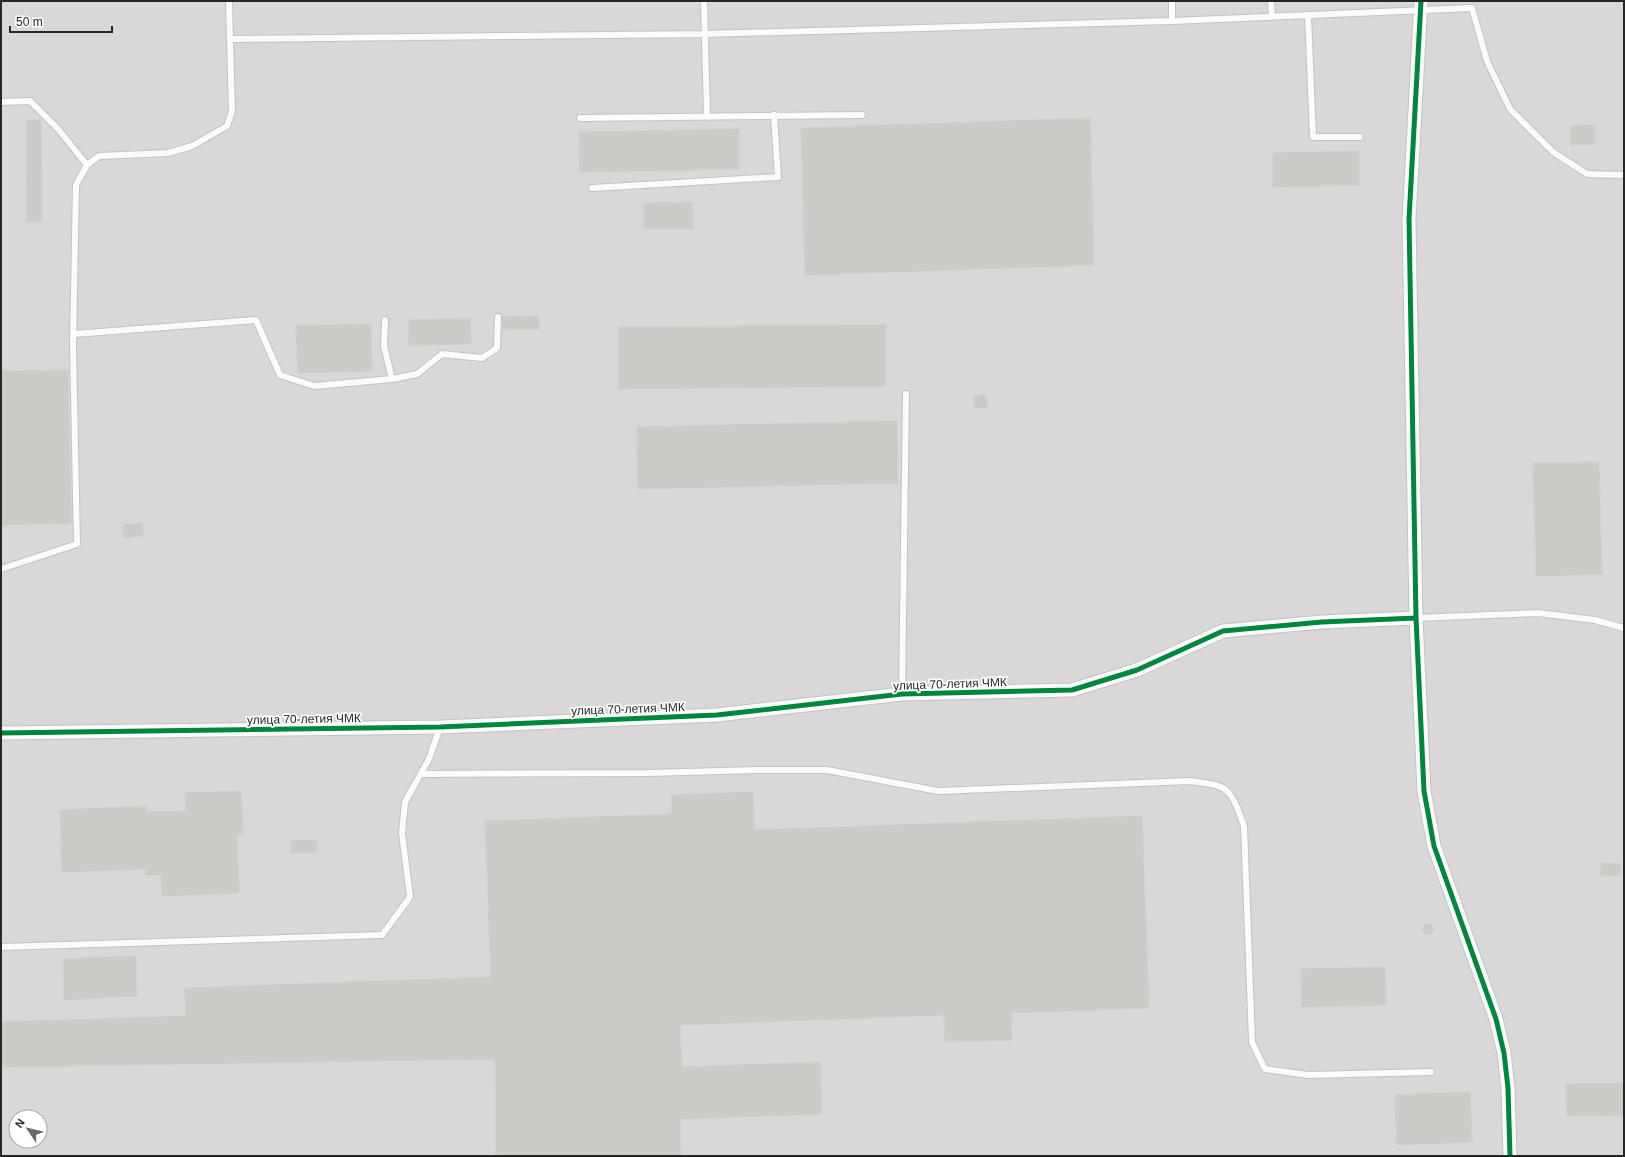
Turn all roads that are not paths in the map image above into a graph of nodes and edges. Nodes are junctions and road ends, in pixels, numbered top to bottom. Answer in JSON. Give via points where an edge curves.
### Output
{"nodes":[{"id":1,"x":229,"y":1,"type":"edge"},
{"id":2,"x":704,"y":1,"type":"edge"},
{"id":3,"x":1172,"y":1,"type":"edge"},
{"id":4,"x":1271,"y":1,"type":"edge"},
{"id":5,"x":1421,"y":6,"type":"edge"},
{"id":6,"x":1308,"y":15,"type":"junction"},
{"id":7,"x":1272,"y":17,"type":"junction"},
{"id":8,"x":1172,"y":21,"type":"junction"},
{"id":9,"x":705,"y":34,"type":"junction"},
{"id":10,"x":230,"y":39,"type":"junction"},
{"id":11,"x":1,"y":102,"type":"edge"},
{"id":12,"x":774,"y":115,"type":"junction"},
{"id":13,"x":862,"y":115,"type":"dead end"},
{"id":14,"x":707,"y":116,"type":"junction"},
{"id":15,"x":580,"y":118,"type":"dead end"},
{"id":16,"x":1360,"y":137,"type":"dead end"},
{"id":17,"x":87,"y":165,"type":"junction"},
{"id":18,"x":1624,"y":175,"type":"edge"},
{"id":19,"x":592,"y":188,"type":"dead end"},
{"id":20,"x":498,"y":317,"type":"dead end"},
{"id":21,"x":385,"y":320,"type":"dead end"},
{"id":22,"x":74,"y":334,"type":"junction"},
{"id":23,"x":392,"y":379,"type":"junction"},
{"id":24,"x":906,"y":394,"type":"dead end"},
{"id":25,"x":1,"y":569,"type":"edge"},
{"id":26,"x":1416,"y":618,"type":"junction"},
{"id":27,"x":1624,"y":628,"type":"edge"},
{"id":28,"x":902,"y":694,"type":"junction"},
{"id":29,"x":440,"y":727,"type":"junction"},
{"id":30,"x":1,"y":733,"type":"edge"},
{"id":31,"x":422,"y":774,"type":"junction"},
{"id":32,"x":1,"y":948,"type":"edge"},
{"id":33,"x":1431,"y":1072,"type":"dead end"},
{"id":34,"x":1510,"y":1156,"type":"edge"}],
"edges":[{"from":1,"to":10,"type":"lane"},
{"from":2,"to":9,"type":"lane"},
{"from":3,"to":8,"type":"lane"},
{"from":4,"to":7,"type":"lane"},
{"from":5,"to":6,"type":"lane"},
{"from":5,"to":18,"type":"lane","via":[[1472,8],[1487,61],[1510,109],[1552,152],[1587,174]]},
{"from":5,"to":26,"type":"street","via":[[1409,219]]},
{"from":6,"to":7,"type":"lane"},
{"from":6,"to":16,"type":"lane","via":[[1313,137]]},
{"from":7,"to":8,"type":"lane"},
{"from":8,"to":9,"type":"lane"},
{"from":9,"to":10,"type":"lane"},
{"from":9,"to":14,"type":"lane"},
{"from":10,"to":17,"type":"lane","via":[[232,111],[227,126],[192,146],[168,153],[99,156]]},
{"from":11,"to":17,"type":"lane","via":[[30,101],[59,130]]},
{"from":12,"to":13,"type":"lane"},
{"from":12,"to":14,"type":"lane"},
{"from":12,"to":19,"type":"lane","via":[[778,177]]},
{"from":14,"to":15,"type":"lane"},
{"from":17,"to":22,"type":"lane","via":[[76,185]]},
{"from":20,"to":23,"type":"lane","via":[[497,348],[482,358],[442,354],[417,374]]},
{"from":21,"to":23,"type":"lane","via":[[384,346]]},
{"from":22,"to":23,"type":"lane","via":[[256,320],[280,375],[314,386]]},
{"from":22,"to":25,"type":"lane","via":[[77,544]]},
{"from":24,"to":28,"type":"lane"},
{"from":26,"to":27,"type":"lane","via":[[1538,614],[1595,620]]},
{"from":26,"to":28,"type":"street","name":"улица 70-летия ЧМК","via":[[1223,631],[1137,670],[1072,690]]},
{"from":26,"to":34,"type":"street","via":[[1425,798],[1434,846],[1496,1019],[1504,1053],[1508,1088]]},
{"from":28,"to":29,"type":"street","name":"улица 70-летия ЧМК","via":[[717,716]]},
{"from":29,"to":30,"type":"street","name":"улица 70-летия ЧМК"},
{"from":29,"to":31,"type":"lane"},
{"from":31,"to":32,"type":"lane","via":[[405,802],[402,833],[410,897],[382,935]]},
{"from":31,"to":33,"type":"lane","via":[[827,770],[938,791],[1190,781],[1220,787],[1228,792],[1244,826],[1252,1042],[1265,1069],[1308,1075]]}]}
